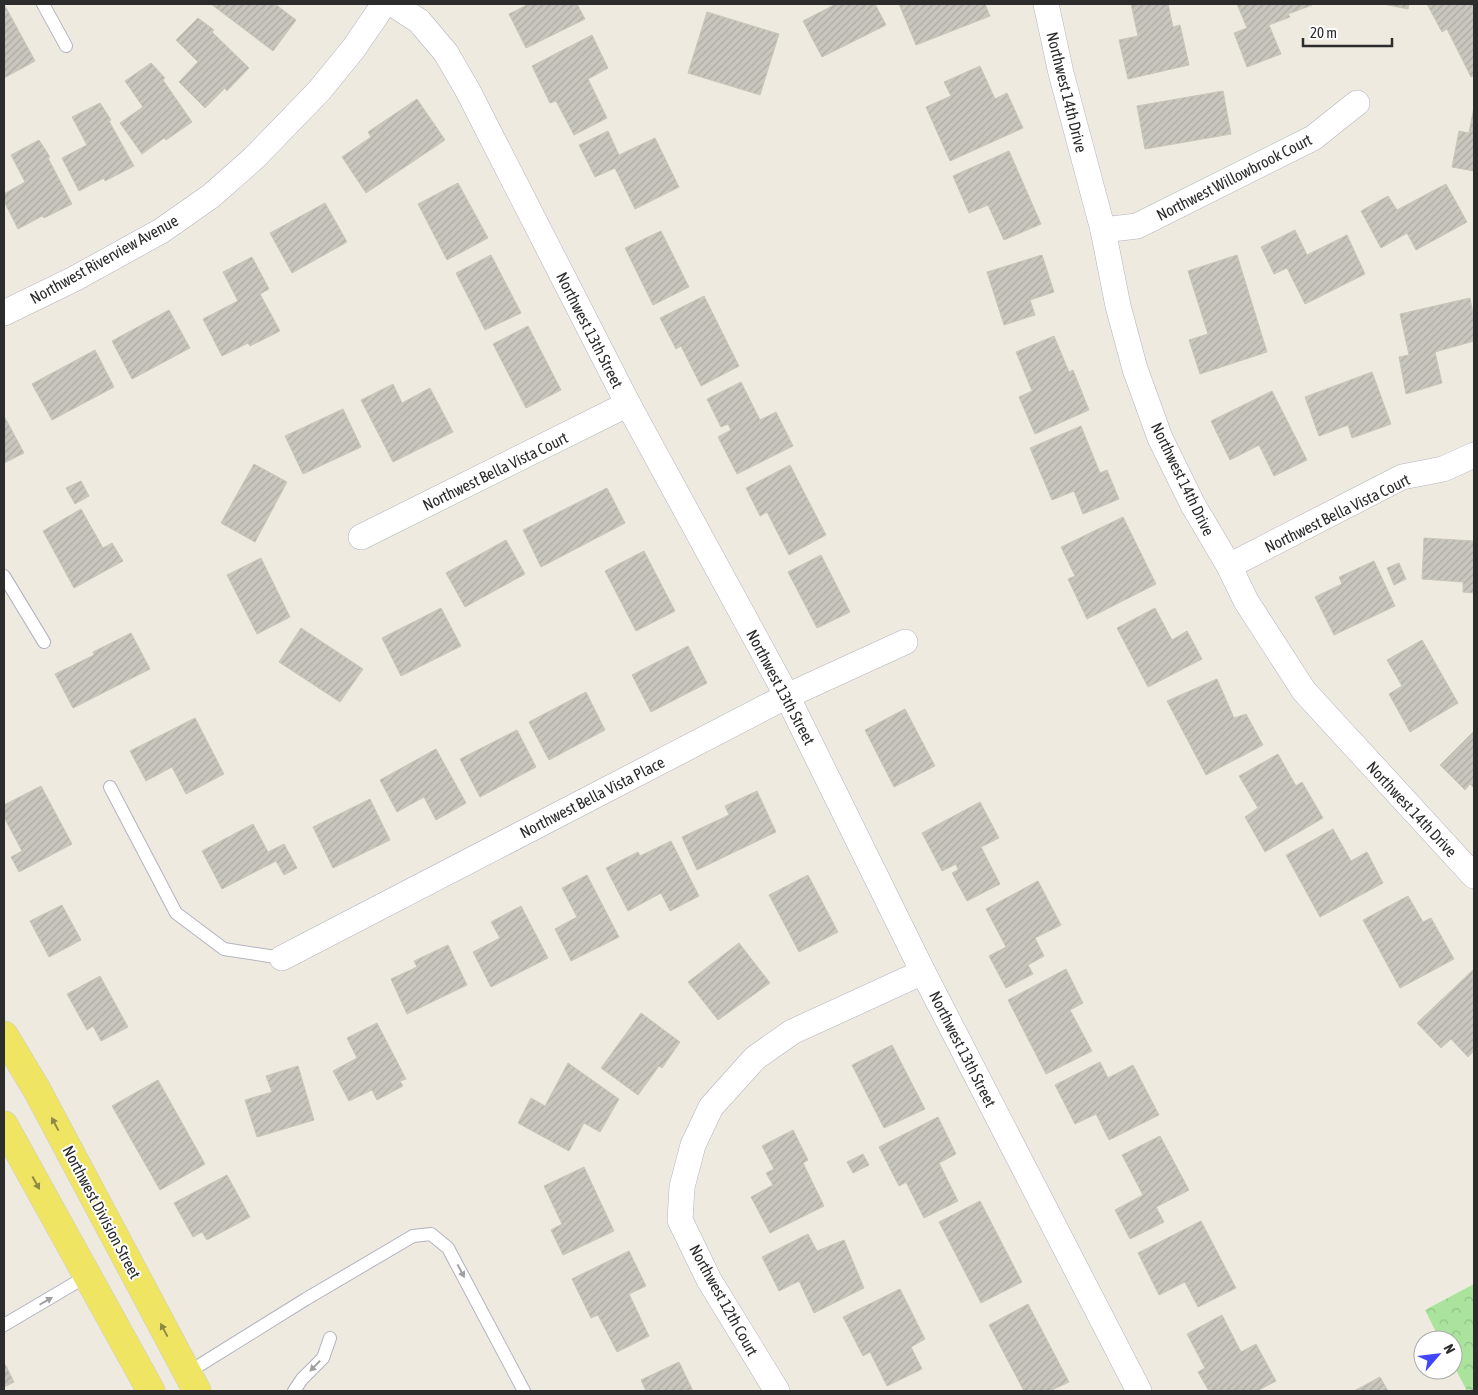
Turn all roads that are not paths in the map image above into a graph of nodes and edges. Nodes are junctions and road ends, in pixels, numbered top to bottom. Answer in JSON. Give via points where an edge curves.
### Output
{"nodes":[{"id":1,"x":43,"y":4,"type":"edge"},
{"id":2,"x":384,"y":4,"type":"edge"},
{"id":3,"x":393,"y":4,"type":"edge"},
{"id":4,"x":1046,"y":4,"type":"edge"},
{"id":5,"x":66,"y":46,"type":"dead end"},
{"id":6,"x":1358,"y":103,"type":"dead end"},
{"id":7,"x":1103,"y":230,"type":"junction"},
{"id":8,"x":4,"y":313,"type":"edge"},
{"id":9,"x":628,"y":404,"type":"junction"},
{"id":10,"x":1474,"y":455,"type":"edge"},
{"id":11,"x":361,"y":537,"type":"dead end"},
{"id":12,"x":1229,"y":566,"type":"junction"},
{"id":13,"x":4,"y":576,"type":"edge"},
{"id":14,"x":44,"y":642,"type":"dead end"},
{"id":15,"x":905,"y":642,"type":"dead end"},
{"id":16,"x":787,"y":696,"type":"junction"},
{"id":17,"x":110,"y":787,"type":"dead end"},
{"id":18,"x":1474,"y":876,"type":"edge"},
{"id":19,"x":282,"y":958,"type":"joint"},
{"id":20,"x":923,"y":972,"type":"junction"},
{"id":21,"x":4,"y":1035,"type":"edge"},
{"id":22,"x":4,"y":1125,"type":"edge"},
{"id":23,"x":88,"y":1276,"type":"junction"},
{"id":24,"x":4,"y":1325,"type":"edge"},
{"id":25,"x":330,"y":1338,"type":"dead end"},
{"id":26,"x":192,"y":1382,"type":"edge"},
{"id":27,"x":151,"y":1391,"type":"edge"},
{"id":28,"x":294,"y":1391,"type":"edge"},
{"id":29,"x":524,"y":1391,"type":"edge"},
{"id":30,"x":777,"y":1391,"type":"edge"},
{"id":31,"x":1138,"y":1391,"type":"edge"}],
"edges":[{"from":1,"to":5,"type":"lane"},
{"from":2,"to":8,"type":"street","name":"Northwest Riverview Avenue","via":[[319,91],[254,158],[211,196],[161,231]]},
{"from":3,"to":9,"type":"street","name":"Northwest 13th Street","via":[[419,21],[446,54]]},
{"from":4,"to":7,"type":"street","name":"Northwest 14th Drive"},
{"from":6,"to":7,"type":"street","name":"Northwest Willowbrook Court","via":[[1313,138],[1138,226]]},
{"from":7,"to":12,"type":"street","name":"Northwest 14th Drive","via":[[1125,333],[1160,438],[1193,505]]},
{"from":9,"to":11,"type":"street","name":"Northwest Bella Vista Court"},
{"from":9,"to":16,"type":"street","name":"Northwest 13th Street"},
{"from":10,"to":12,"type":"street","name":"Northwest Bella Vista Court","via":[[1443,469],[1402,477]]},
{"from":12,"to":18,"type":"street","name":"Northwest 14th Drive","via":[[1246,601],[1304,691]]},
{"from":13,"to":14,"type":"lane"},
{"from":15,"to":16,"type":"street","name":"Northwest Bella Vista Place"},
{"from":16,"to":19,"type":"street","name":"Northwest Bella Vista Place"},
{"from":16,"to":20,"type":"street","name":"Northwest 13th Street"},
{"from":17,"to":19,"type":"lane","via":[[176,912],[224,949]]},
{"from":20,"to":30,"type":"street","name":"Northwest 12th Court","via":[[792,1032],[755,1058],[711,1108],[693,1144],[682,1187],[680,1220],[709,1280]]},
{"from":20,"to":31,"type":"street","name":"Northwest 13th Street"},
{"from":26,"to":21,"type":"main road","name":"Northwest Division Street","one_way":true,"via":[[38,1090]]},
{"from":22,"to":23,"type":"main road","one_way":true},
{"from":24,"to":23,"type":"lane","one_way":true},
{"from":23,"to":27,"type":"main road"},
{"from":25,"to":28,"type":"lane","one_way":true,"via":[[323,1358]]},
{"from":26,"to":29,"type":"lane","one_way":true,"via":[[306,1299],[413,1236],[431,1234],[448,1248]]}]}
